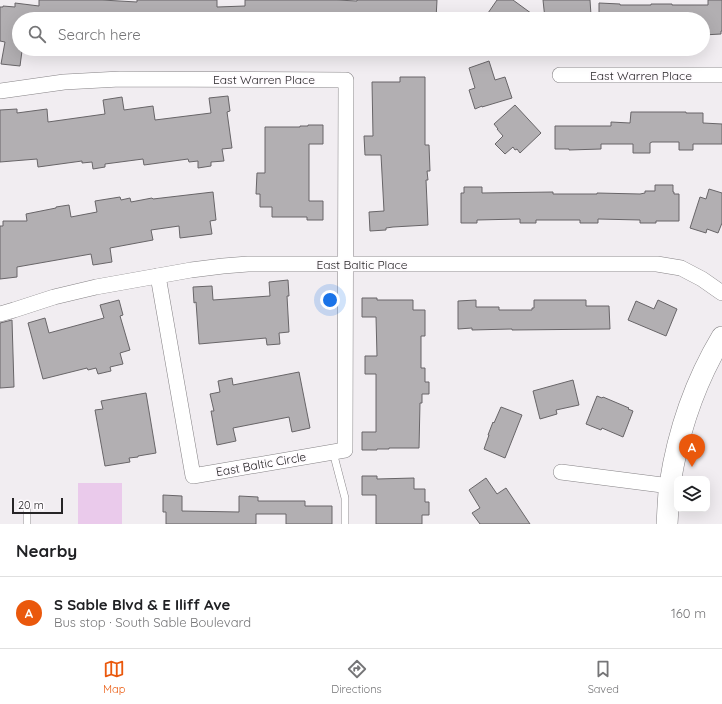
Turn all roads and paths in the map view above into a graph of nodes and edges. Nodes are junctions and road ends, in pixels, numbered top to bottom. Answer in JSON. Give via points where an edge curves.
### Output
{"nodes":[{"id":1,"x":560,"y":75,"type":"dead end"},
{"id":2,"x":722,"y":75,"type":"edge"},
{"id":3,"x":0,"y":91,"type":"edge"},
{"id":4,"x":345,"y":263,"type":"junction"},
{"id":5,"x":158,"y":276,"type":"junction"},
{"id":6,"x":722,"y":293,"type":"edge"},
{"id":7,"x":0,"y":314,"type":"edge"},
{"id":8,"x":722,"y":337,"type":"edge"},
{"id":9,"x":333,"y":452,"type":"junction"},
{"id":10,"x":561,"y":472,"type":"dead end"},
{"id":11,"x":670,"y":486,"type":"junction"},
{"id":12,"x":27,"y":509,"type":"dead end"},
{"id":13,"x":27,"y":524,"type":"edge"},
{"id":14,"x":345,"y":524,"type":"edge"},
{"id":15,"x":667,"y":524,"type":"edge"}],
"edges":[{"from":1,"to":2,"type":"street","name":"East Warren Place"},
{"from":3,"to":4,"type":"street","name":"East Warren Place","via":[[64,82],[120,79],[346,80]]},
{"from":4,"to":5,"type":"street","name":"East Baltic Place","via":[[248,264]]},
{"from":4,"to":6,"type":"street","name":"East Baltic Place","via":[[656,264],[680,268]]},
{"from":4,"to":9,"type":"street","name":"East Baltic Circle","via":[[345,450]]},
{"from":5,"to":7,"type":"street","name":"East Baltic Place","via":[[54,297]]},
{"from":5,"to":9,"type":"street","name":"East Baltic Circle","via":[[193,476]]},
{"from":8,"to":11,"type":"street","via":[[707,364],[686,414],[675,454]]},
{"from":9,"to":14,"type":"lane","via":[[345,498]]},
{"from":10,"to":11,"type":"street"},
{"from":11,"to":15,"type":"street"},
{"from":12,"to":13,"type":"lane"}]}
